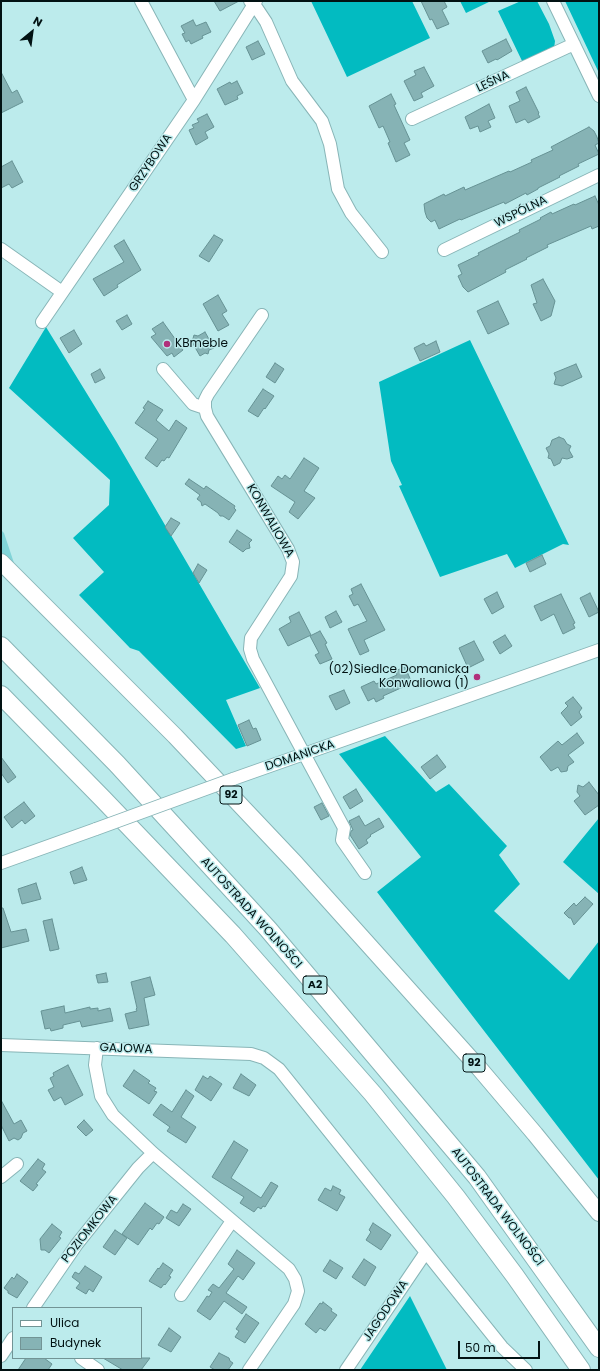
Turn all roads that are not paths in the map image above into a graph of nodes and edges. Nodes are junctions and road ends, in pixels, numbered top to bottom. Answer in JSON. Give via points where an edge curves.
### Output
{"nodes":[{"id":1,"x":142,"y":1,"type":"edge"},
{"id":2,"x":553,"y":1,"type":"edge"},
{"id":3,"x":253,"y":2,"type":"edge"},
{"id":4,"x":574,"y":44,"type":"junction"},
{"id":5,"x":599,"y":96,"type":"edge"},
{"id":6,"x":194,"y":100,"type":"junction"},
{"id":7,"x":412,"y":119,"type":"dead end"},
{"id":8,"x":599,"y":175,"type":"edge"},
{"id":9,"x":1,"y":249,"type":"edge"},
{"id":10,"x":444,"y":250,"type":"dead end"},
{"id":11,"x":382,"y":252,"type":"dead end"},
{"id":12,"x":62,"y":292,"type":"junction"},
{"id":13,"x":262,"y":315,"type":"dead end"},
{"id":14,"x":42,"y":322,"type":"dead end"},
{"id":15,"x":163,"y":370,"type":"dead end"},
{"id":16,"x":205,"y":408,"type":"junction"},
{"id":17,"x":1,"y":562,"type":"edge"},
{"id":18,"x":1,"y":646,"type":"edge"},
{"id":19,"x":599,"y":650,"type":"edge"},
{"id":20,"x":1,"y":695,"type":"edge"},
{"id":21,"x":304,"y":755,"type":"junction"},
{"id":22,"x":1,"y":863,"type":"edge"},
{"id":23,"x":365,"y":873,"type":"dead end"},
{"id":24,"x":1,"y":1045,"type":"edge"},
{"id":25,"x":97,"y":1048,"type":"junction"},
{"id":26,"x":153,"y":1154,"type":"junction"},
{"id":27,"x":17,"y":1164,"type":"dead end"},
{"id":28,"x":1,"y":1177,"type":"edge"},
{"id":29,"x":599,"y":1213,"type":"edge"},
{"id":30,"x":232,"y":1221,"type":"junction"},
{"id":31,"x":426,"y":1252,"type":"junction"},
{"id":32,"x":181,"y":1296,"type":"dead end"},
{"id":33,"x":34,"y":1307,"type":"edge"},
{"id":34,"x":12,"y":1340,"type":"edge"},
{"id":35,"x":599,"y":1348,"type":"edge"},
{"id":36,"x":1,"y":1356,"type":"edge"},
{"id":37,"x":82,"y":1359,"type":"edge"},
{"id":38,"x":98,"y":1370,"type":"edge"},
{"id":39,"x":249,"y":1370,"type":"edge"},
{"id":40,"x":346,"y":1370,"type":"edge"},
{"id":41,"x":526,"y":1370,"type":"edge"},
{"id":42,"x":581,"y":1370,"type":"edge"}],
"edges":[{"from":1,"to":6,"type":"street"},
{"from":2,"to":4,"type":"street"},
{"from":3,"to":6,"type":"street","name":"GRZYBOWA"},
{"from":3,"to":11,"type":"street","via":[[266,22],[292,81],[322,121],[330,144],[338,189],[351,213]]},
{"from":4,"to":5,"type":"street"},
{"from":4,"to":7,"type":"street","name":"LEŚNA"},
{"from":6,"to":12,"type":"street","name":"GRZYBOWA"},
{"from":8,"to":10,"type":"street","name":"WSPÓLNA"},
{"from":9,"to":12,"type":"street"},
{"from":12,"to":14,"type":"street","name":"GRZYBOWA"},
{"from":13,"to":16,"type":"street","via":[[208,394]]},
{"from":15,"to":16,"type":"street","via":[[193,404]]},
{"from":16,"to":21,"type":"street","name":"KONWALIOWA","via":[[207,416],[292,556],[291,576],[251,638],[250,649]]},
{"from":17,"to":29,"type":"main road","number":"92","via":[[175,736],[296,864],[479,1068]]},
{"from":18,"to":35,"type":"highway","name":"AUTOSTRADA WOLNOŚCI","number":"A2","via":[[118,764],[283,947],[477,1177]]},
{"from":19,"to":21,"type":"street","name":"DOMANICKA"},
{"from":20,"to":42,"type":"highway","number":"A2","via":[[233,935],[373,1094],[456,1197]]},
{"from":21,"to":22,"type":"street","name":"DOMANICKA","bridge":true},
{"from":21,"to":23,"type":"street","name":"KONWALIOWA","via":[[344,828],[342,840]]},
{"from":24,"to":25,"type":"street","name":"GAJOWA"},
{"from":25,"to":26,"type":"street","via":[[95,1065],[101,1096],[113,1115]]},
{"from":25,"to":31,"type":"street","name":"GAJOWA","via":[[251,1054],[264,1058],[279,1069]]},
{"from":26,"to":30,"type":"street"},
{"from":26,"to":33,"type":"street","name":"POZIOMKOWA","via":[[138,1168],[76,1244]]},
{"from":27,"to":28,"type":"street"},
{"from":30,"to":32,"type":"street"},
{"from":30,"to":39,"type":"street","via":[[289,1269],[298,1291],[294,1304]]},
{"from":31,"to":40,"type":"street","name":"JAGODOWA"},
{"from":31,"to":41,"type":"street","via":[[502,1347]]},
{"from":34,"to":36,"type":"street"},
{"from":37,"to":38,"type":"street"}]}
